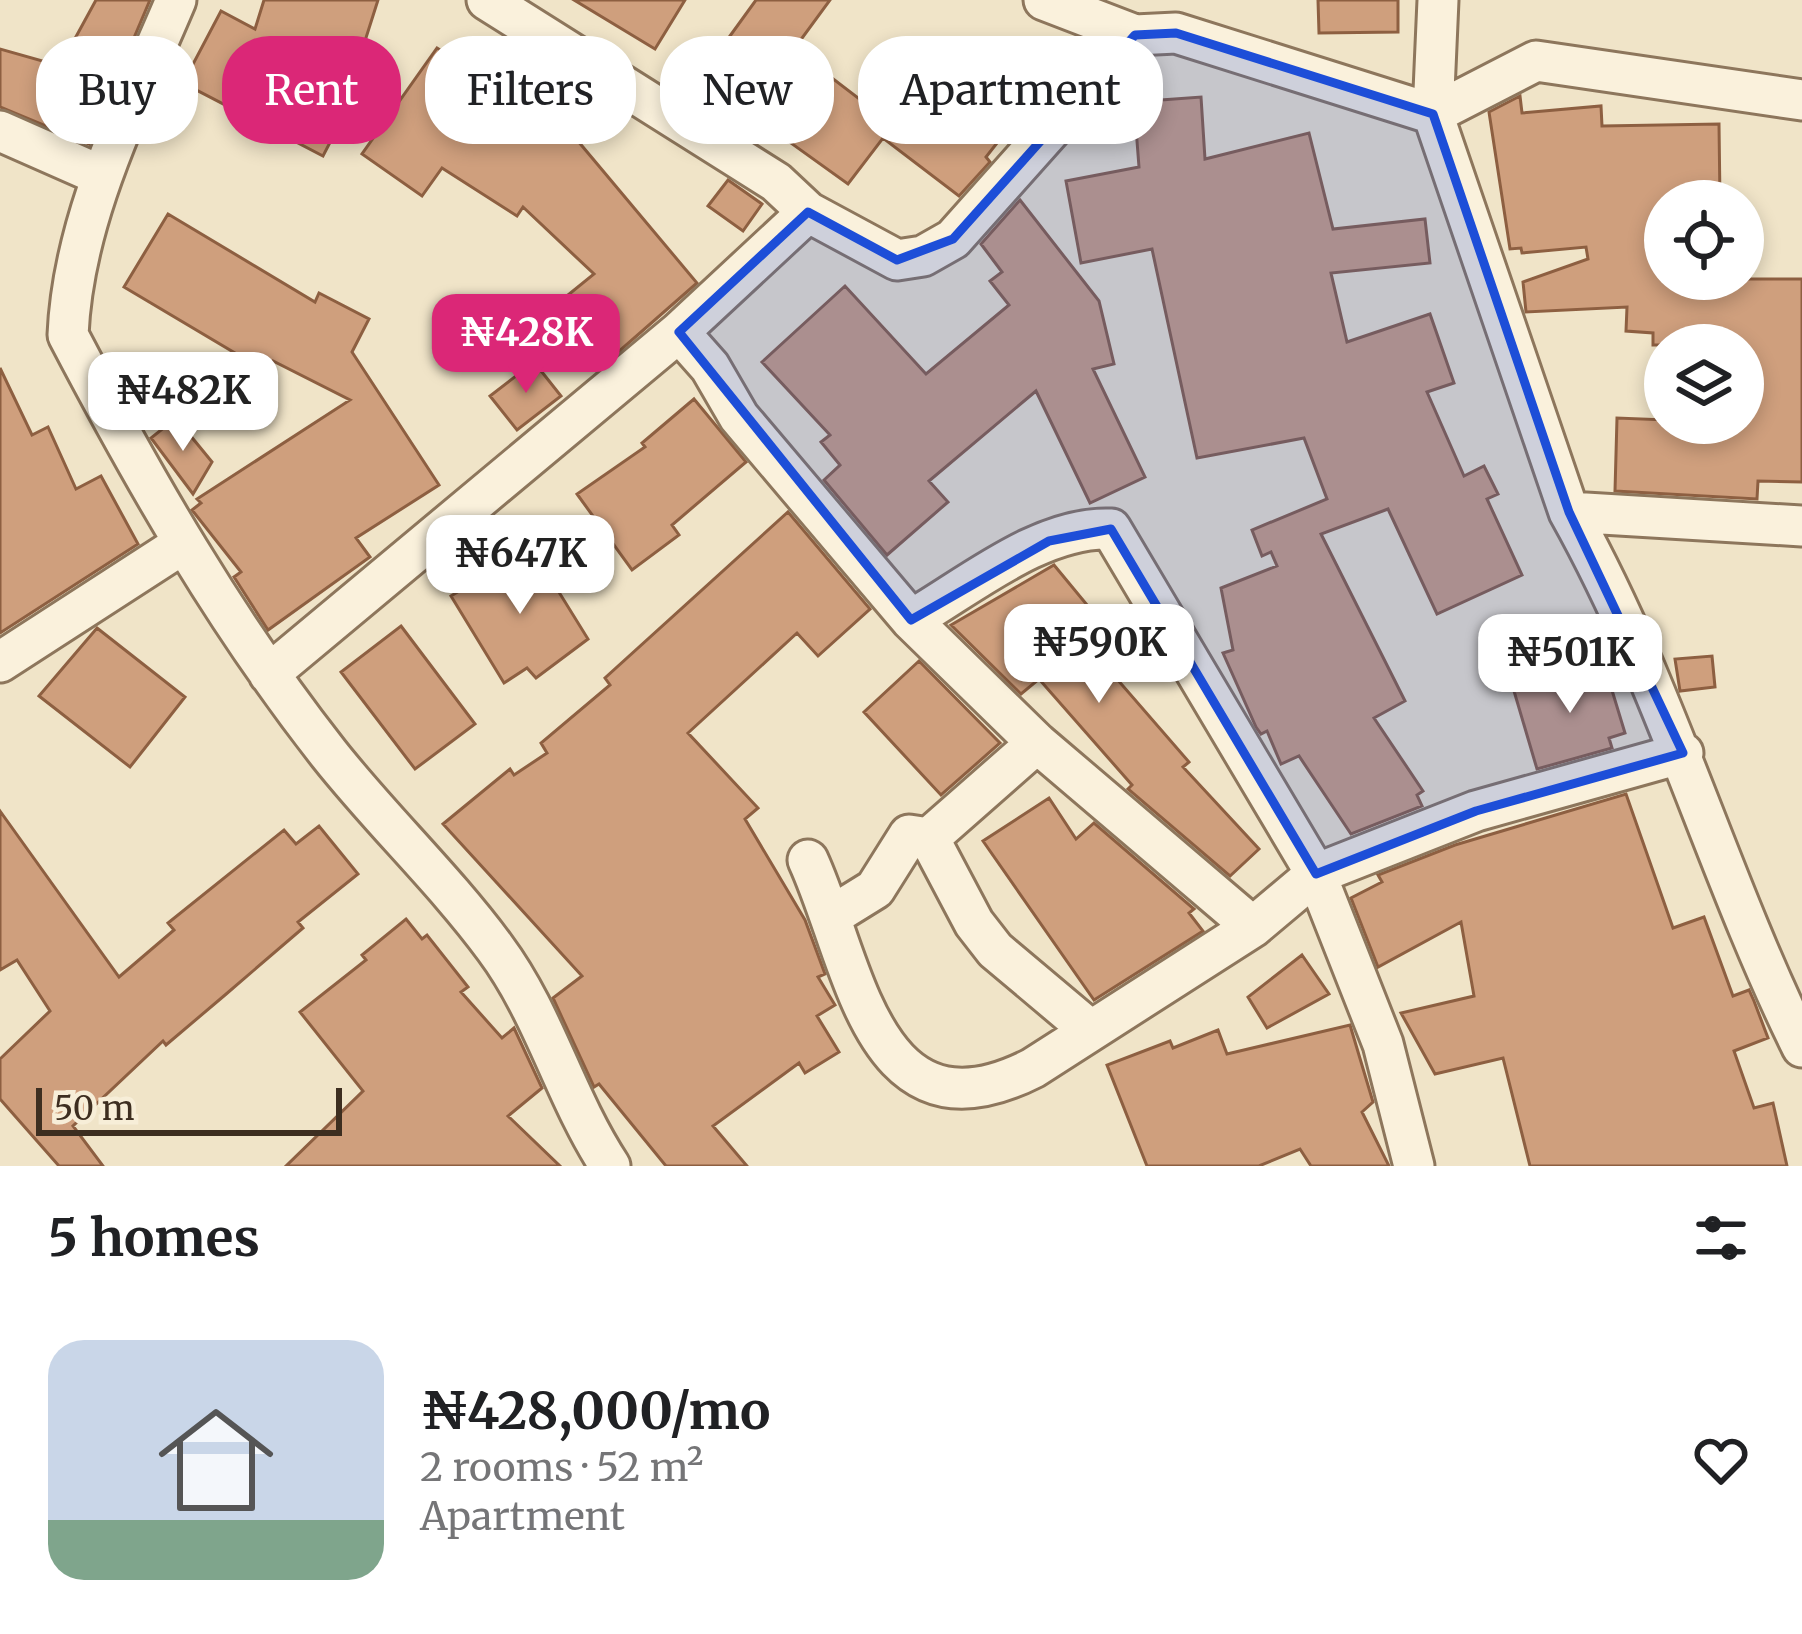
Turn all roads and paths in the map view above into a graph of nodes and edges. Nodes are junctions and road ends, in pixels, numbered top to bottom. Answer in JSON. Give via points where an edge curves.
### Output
{"nodes":[{"id":1,"x":176,"y":0,"type":"edge"},
{"id":2,"x":487,"y":0,"type":"edge"},
{"id":3,"x":1044,"y":0,"type":"edge"},
{"id":4,"x":1438,"y":0,"type":"edge"},
{"id":5,"x":1135,"y":35,"type":"junction"},
{"id":6,"x":1802,"y":100,"type":"edge"},
{"id":7,"x":1433,"y":114,"type":"junction"},
{"id":8,"x":0,"y":131,"type":"edge"},
{"id":9,"x":102,"y":176,"type":"junction"},
{"id":10,"x":808,"y":212,"type":"junction"},
{"id":11,"x":679,"y":332,"type":"junction"},
{"id":12,"x":1569,"y":512,"type":"junction"},
{"id":13,"x":1802,"y":526,"type":"edge"},
{"id":14,"x":181,"y":545,"type":"junction"},
{"id":15,"x":911,"y":620,"type":"junction"},
{"id":16,"x":0,"y":662,"type":"edge"},
{"id":17,"x":269,"y":674,"type":"junction"},
{"id":18,"x":1037,"y":743,"type":"junction"},
{"id":19,"x":1684,"y":753,"type":"junction"},
{"id":20,"x":929,"y":838,"type":"junction"},
{"id":21,"x":808,"y":860,"type":"dead end"},
{"id":22,"x":1316,"y":874,"type":"junction"},
{"id":23,"x":833,"y":915,"type":"junction"},
{"id":24,"x":1252,"y":927,"type":"junction"},
{"id":25,"x":1090,"y":1030,"type":"junction"},
{"id":26,"x":1802,"y":1047,"type":"edge"},
{"id":27,"x":610,"y":1166,"type":"edge"},
{"id":28,"x":1414,"y":1166,"type":"edge"}],
"edges":[{"from":1,"to":9,"type":"street"},
{"from":2,"to":10,"type":"street","via":[[776,182]]},
{"from":3,"to":5,"type":"street"},
{"from":4,"to":7,"type":"street"},
{"from":5,"to":7,"type":"street","via":[[1176,33]]},
{"from":5,"to":10,"type":"street","via":[[953,239],[923,256],[896,260]]},
{"from":6,"to":7,"type":"street","via":[[1537,61]]},
{"from":7,"to":12,"type":"street"},
{"from":8,"to":9,"type":"street"},
{"from":9,"to":14,"type":"street","via":[[68,335]]},
{"from":10,"to":11,"type":"street"},
{"from":11,"to":15,"type":"street","via":[[753,434]]},
{"from":11,"to":17,"type":"street"},
{"from":12,"to":13,"type":"street"},
{"from":12,"to":19,"type":"street"},
{"from":14,"to":16,"type":"street"},
{"from":14,"to":17,"type":"street"},
{"from":15,"to":18,"type":"street"},
{"from":15,"to":22,"type":"street","via":[[1049,541],[1084,528],[1111,529]]},
{"from":17,"to":27,"type":"street","via":[[495,948],[536,1012],[577,1116]]},
{"from":18,"to":20,"type":"street"},
{"from":18,"to":24,"type":"street"},
{"from":19,"to":22,"type":"street","via":[[1477,811]]},
{"from":19,"to":26,"type":"street"},
{"from":20,"to":23,"type":"street","via":[[909,835],[875,889]]},
{"from":20,"to":25,"type":"street","via":[[995,950]]},
{"from":21,"to":23,"type":"street"},
{"from":22,"to":24,"type":"street"},
{"from":22,"to":28,"type":"street","via":[[1383,1044]]},
{"from":23,"to":25,"type":"street","via":[[854,995],[883,1047],[926,1081],[958,1093],[994,1088]]},
{"from":24,"to":25,"type":"street"}]}
